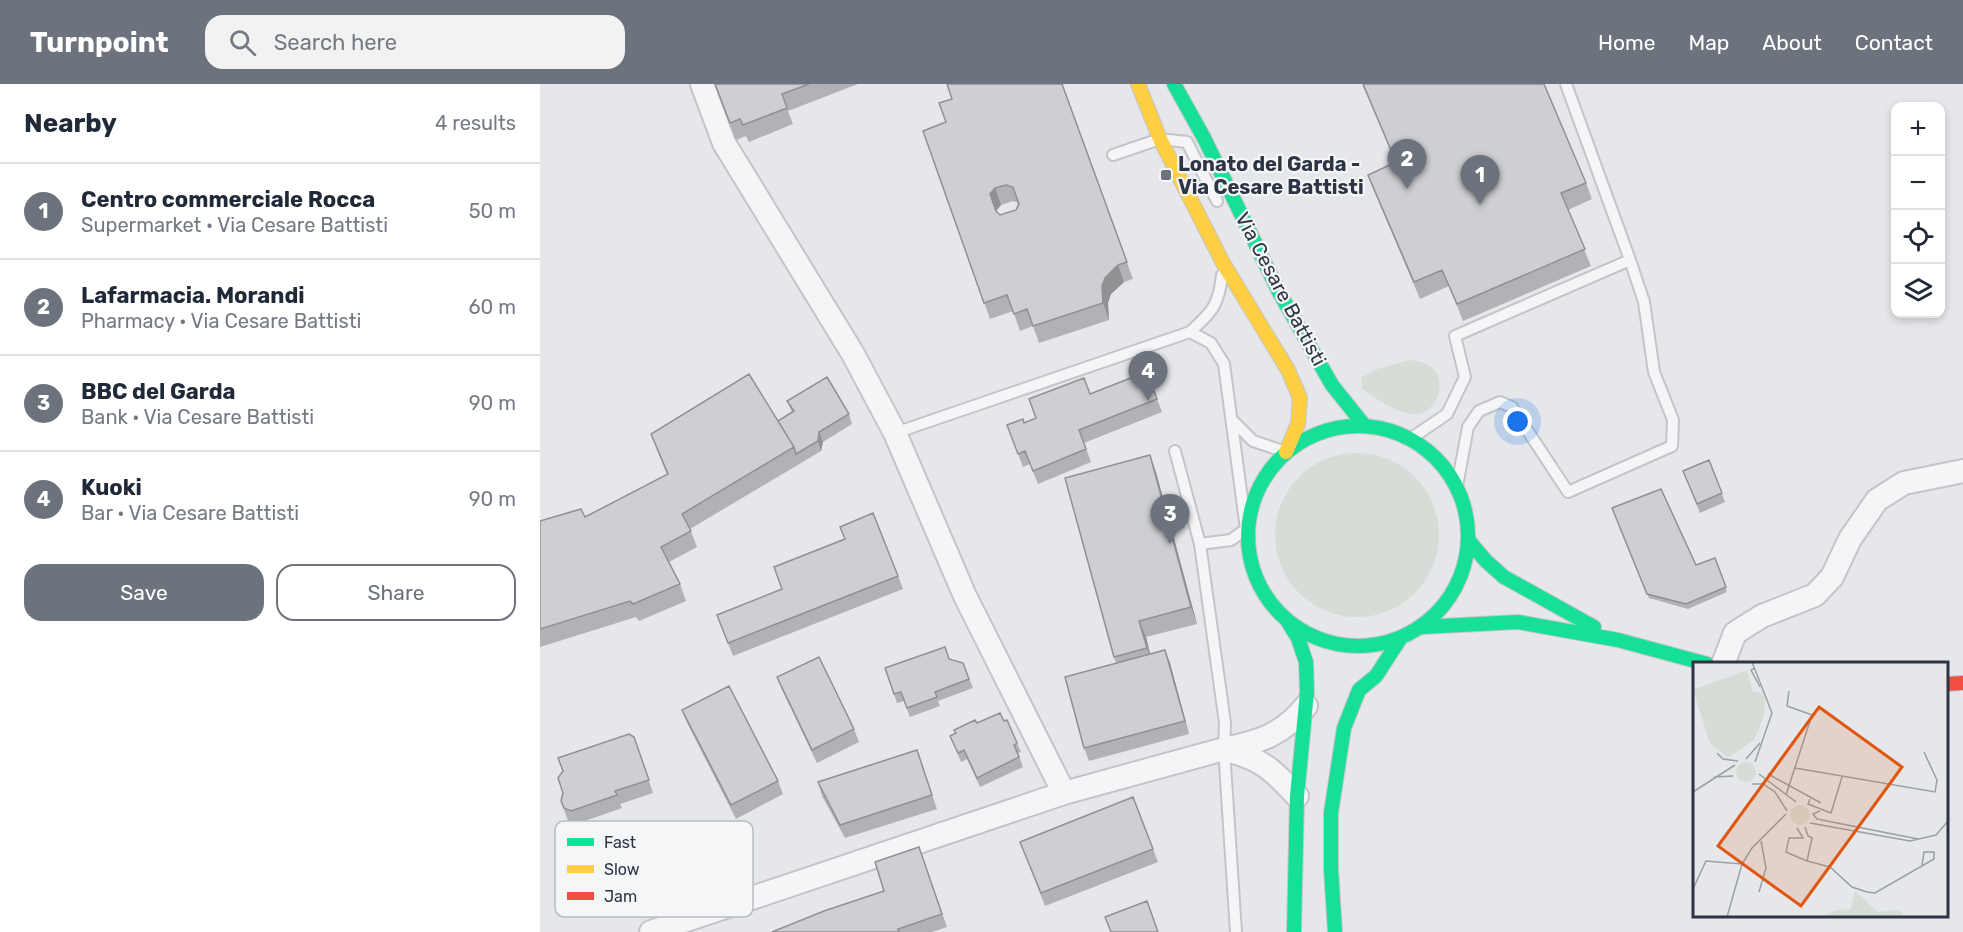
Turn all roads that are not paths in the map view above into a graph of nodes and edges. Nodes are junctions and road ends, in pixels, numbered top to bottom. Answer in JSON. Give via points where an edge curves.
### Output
{"nodes":[{"id":1,"x":702,"y":84,"type":"edge"},
{"id":2,"x":1138,"y":84,"type":"edge"},
{"id":3,"x":1174,"y":84,"type":"edge"},
{"id":4,"x":1566,"y":84,"type":"edge"},
{"id":5,"x":1160,"y":139,"type":"junction"},
{"id":6,"x":1113,"y":155,"type":"dead end"},
{"id":7,"x":1223,"y":213,"type":"dead end"},
{"id":8,"x":1630,"y":260,"type":"junction"},
{"id":9,"x":1223,"y":263,"type":"junction"},
{"id":10,"x":1190,"y":332,"type":"junction"},
{"id":11,"x":1233,"y":420,"type":"junction"},
{"id":12,"x":1364,"y":425,"type":"junction"},
{"id":13,"x":895,"y":434,"type":"junction"},
{"id":14,"x":1410,"y":439,"type":"junction"},
{"id":15,"x":1175,"y":451,"type":"dead end"},
{"id":16,"x":1286,"y":452,"type":"junction"},
{"id":17,"x":1963,"y":471,"type":"edge"},
{"id":18,"x":1457,"y":486,"type":"junction"},
{"id":19,"x":1246,"y":529,"type":"junction"},
{"id":20,"x":1468,"y":541,"type":"junction"},
{"id":21,"x":1200,"y":544,"type":"junction"},
{"id":22,"x":1288,"y":622,"type":"junction"},
{"id":23,"x":1422,"y":627,"type":"junction"},
{"id":24,"x":1400,"y":639,"type":"junction"},
{"id":25,"x":1618,"y":640,"type":"junction"},
{"id":26,"x":1703,"y":662,"type":"edge"},
{"id":27,"x":1723,"y":662,"type":"edge"},
{"id":28,"x":1963,"y":683,"type":"edge"},
{"id":29,"x":1948,"y":684,"type":"edge"},
{"id":30,"x":1306,"y":706,"type":"junction"},
{"id":31,"x":1224,"y":749,"type":"junction"},
{"id":32,"x":1064,"y":793,"type":"junction"},
{"id":33,"x":1297,"y":796,"type":"junction"},
{"id":34,"x":753,"y":897,"type":"edge"},
{"id":35,"x":695,"y":917,"type":"edge"},
{"id":36,"x":651,"y":932,"type":"edge"},
{"id":37,"x":1236,"y":932,"type":"edge"},
{"id":38,"x":1294,"y":932,"type":"edge"},
{"id":39,"x":1335,"y":932,"type":"edge"}],
"edges":[{"from":1,"to":13,"type":"street","via":[[724,143],[853,354]]},
{"from":2,"to":5,"type":"main road","name":"Via Cesare Battisti"},
{"from":3,"to":12,"type":"main road","name":"Via Cesare Battisti","via":[[1204,138],[1249,241],[1332,385]]},
{"from":4,"to":8,"type":"lane"},
{"from":5,"to":6,"type":"lane"},
{"from":5,"to":7,"type":"lane","via":[[1188,142]]},
{"from":5,"to":9,"type":"main road","name":"Via Cesare Battisti"},
{"from":8,"to":14,"type":"lane","via":[[1455,336],[1465,377],[1447,414]]},
{"from":8,"to":18,"type":"lane","via":[[1644,302],[1654,372],[1673,420],[1672,446],[1568,492],[1512,407],[1500,402],[1479,411],[1468,427]]},
{"from":9,"to":10,"type":"lane","via":[[1220,295],[1210,313]]},
{"from":9,"to":16,"type":"main road","name":"Via Cesare Battisti","via":[[1288,370],[1300,398],[1298,424]]},
{"from":10,"to":11,"type":"lane","via":[[1211,343],[1224,364]]},
{"from":10,"to":13,"type":"lane"},
{"from":11,"to":16,"type":"lane","via":[[1253,441]]},
{"from":11,"to":19,"type":"lane"},
{"from":12,"to":14,"type":"main road"},
{"from":12,"to":16,"type":"main road","via":[[1336,428],[1309,437]]},
{"from":13,"to":32,"type":"street","via":[[965,596]]},
{"from":14,"to":18,"type":"main road","via":[[1442,464]]},
{"from":15,"to":21,"type":"lane"},
{"from":16,"to":19,"type":"main road","via":[[1267,473],[1254,498]]},
{"from":17,"to":27,"type":"street","via":[[1904,483],[1877,500],[1850,539],[1832,577],[1815,595],[1762,616],[1735,633]]},
{"from":18,"to":20,"type":"main road","via":[[1466,513]]},
{"from":19,"to":21,"type":"lane","via":[[1231,540]]},
{"from":19,"to":22,"type":"main road","via":[[1255,574],[1268,600]]},
{"from":20,"to":23,"type":"main road","via":[[1465,566],[1455,589],[1441,610]]},
{"from":20,"to":25,"type":"main road","via":[[1504,577]]},
{"from":21,"to":31,"type":"lane","via":[[1225,723]]},
{"from":22,"to":24,"type":"main road","via":[[1323,641],[1343,645],[1369,646]]},
{"from":22,"to":30,"type":"main road","via":[[1306,662]]},
{"from":23,"to":24,"type":"main road"},
{"from":23,"to":25,"type":"main road","via":[[1518,622]]},
{"from":24,"to":39,"type":"main road","via":[[1376,675],[1359,690],[1344,729],[1331,813]]},
{"from":25,"to":26,"type":"main road"},
{"from":28,"to":29,"type":"main road"},
{"from":30,"to":31,"type":"street","via":[[1276,734]]},
{"from":30,"to":33,"type":"main road"},
{"from":31,"to":32,"type":"street"},
{"from":31,"to":33,"type":"street","via":[[1247,755],[1273,770]]},
{"from":31,"to":37,"type":"lane"},
{"from":32,"to":34,"type":"street"},
{"from":33,"to":38,"type":"main road"},
{"from":35,"to":36,"type":"street"}]}
